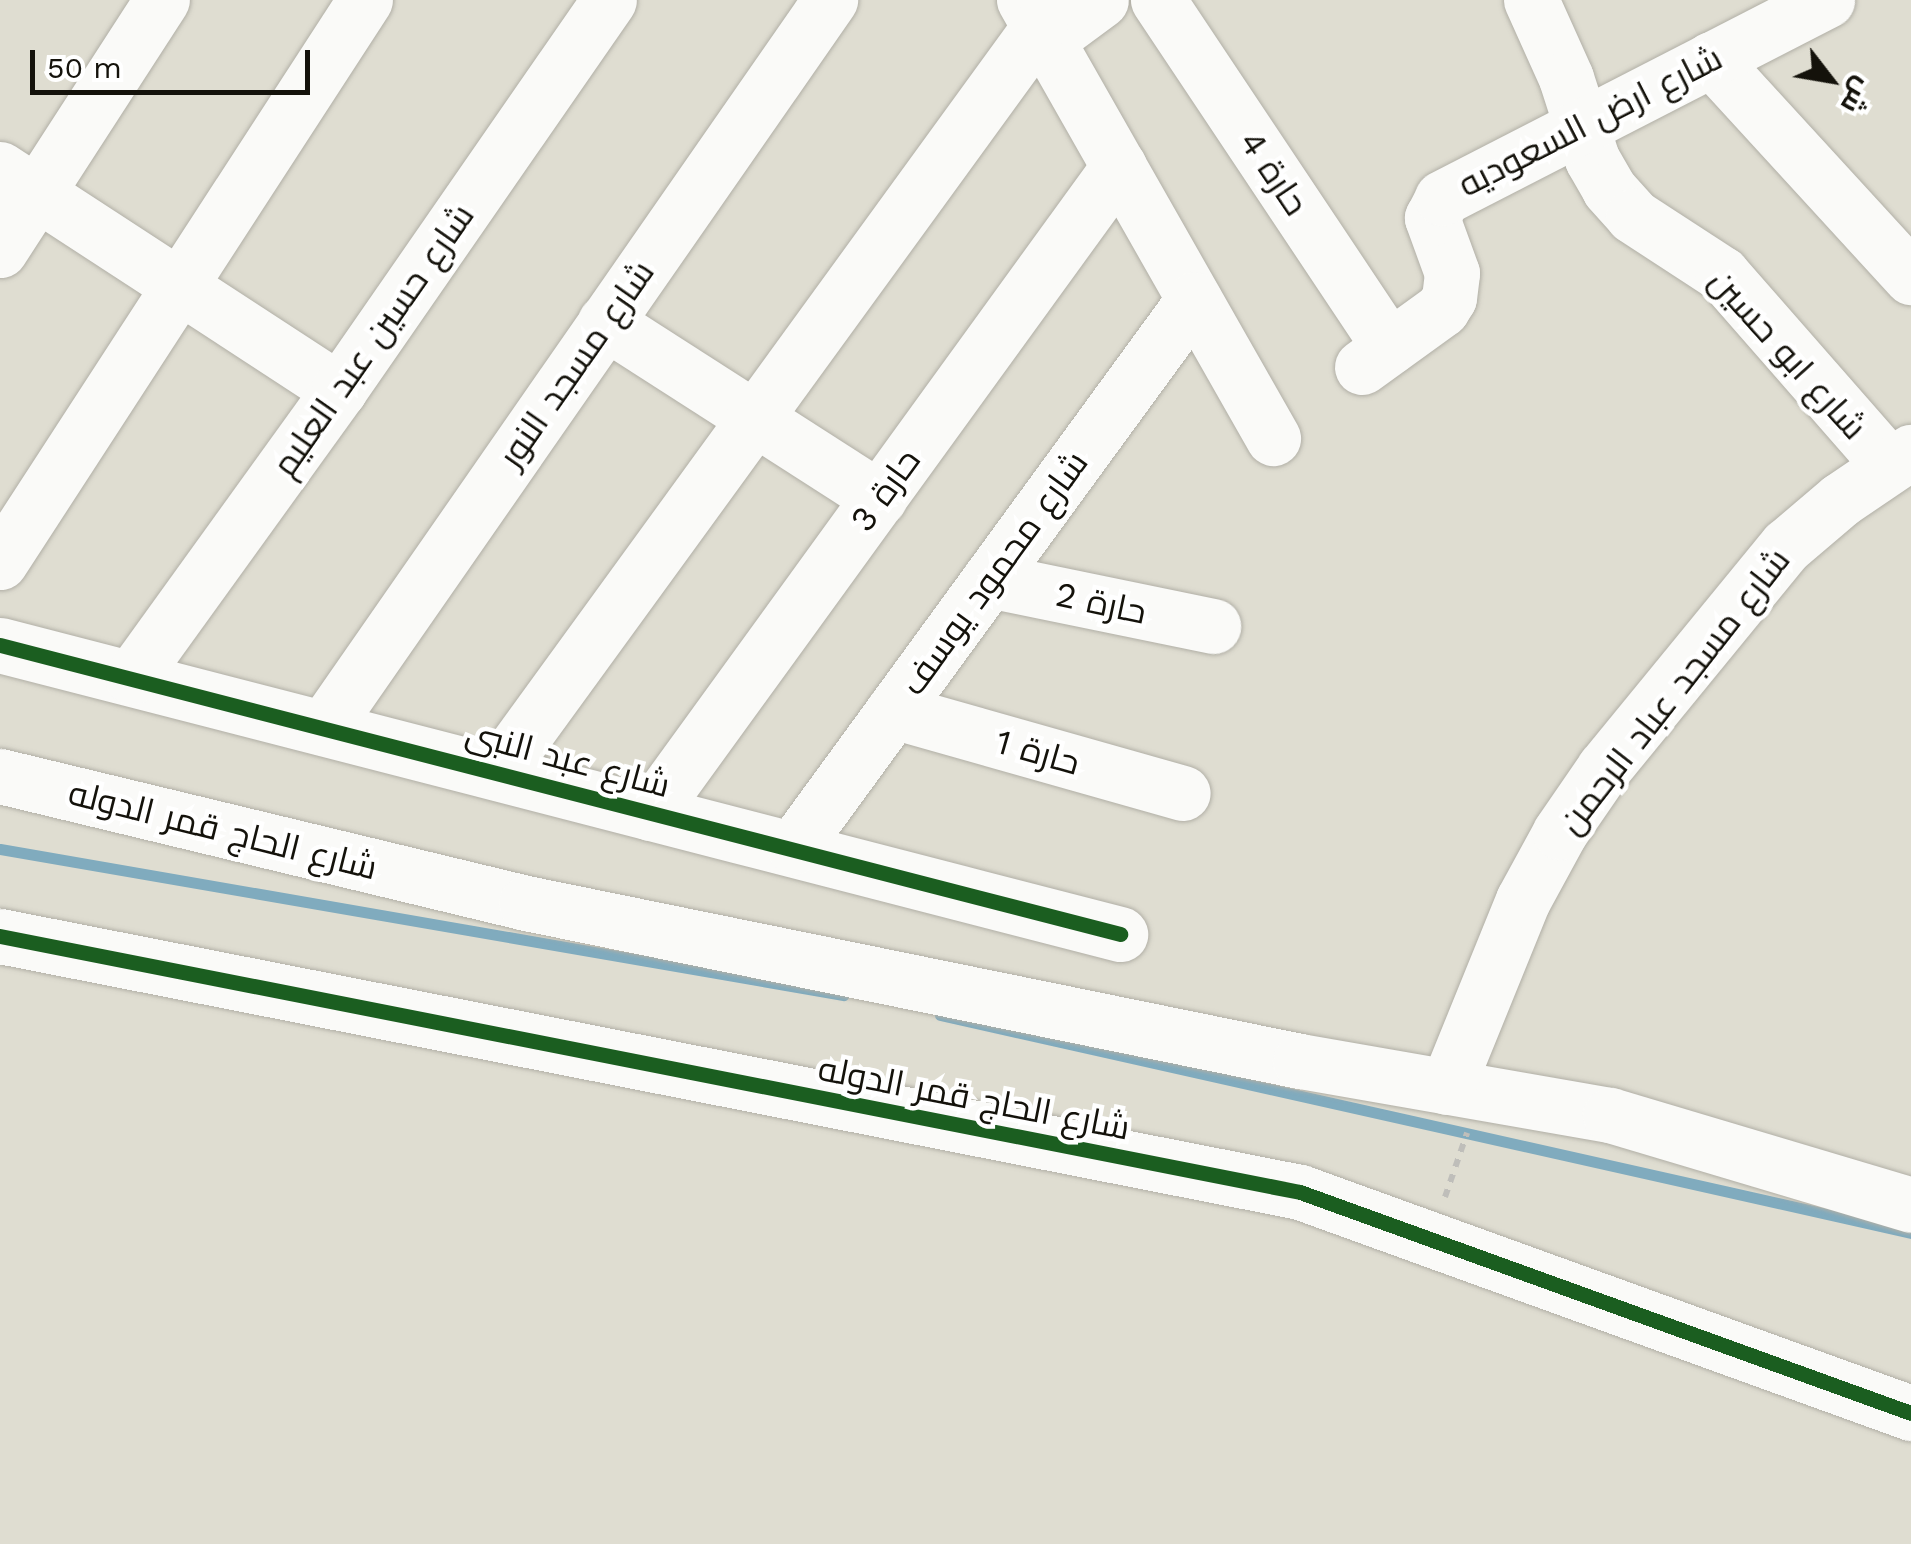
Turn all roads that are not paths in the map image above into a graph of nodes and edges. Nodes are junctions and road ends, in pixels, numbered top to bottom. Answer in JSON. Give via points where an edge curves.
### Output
{"nodes":[{"id":1,"x":162,"y":0,"type":"edge"},
{"id":2,"x":365,"y":0,"type":"edge"},
{"id":3,"x":609,"y":0,"type":"edge"},
{"id":4,"x":830,"y":0,"type":"edge"},
{"id":5,"x":1101,"y":0,"type":"edge"},
{"id":6,"x":1158,"y":0,"type":"edge"},
{"id":7,"x":1530,"y":0,"type":"edge"},
{"id":8,"x":1827,"y":0,"type":"edge"},
{"id":9,"x":1036,"y":22,"type":"edge"},
{"id":10,"x":1710,"y":59,"type":"junction"},
{"id":11,"x":1581,"y":125,"type":"junction"},
{"id":12,"x":1119,"y":166,"type":"junction"},
{"id":13,"x":18,"y":181,"type":"edge"},
{"id":14,"x":0,"y":250,"type":"edge"},
{"id":15,"x":1911,"y":276,"type":"edge"},
{"id":16,"x":179,"y":286,"type":"junction"},
{"id":17,"x":1194,"y":299,"type":"junction"},
{"id":18,"x":606,"y":322,"type":"junction"},
{"id":19,"x":1376,"y":357,"type":"joint"},
{"id":20,"x":340,"y":390,"type":"junction"},
{"id":21,"x":755,"y":418,"type":"junction"},
{"id":22,"x":1273,"y":438,"type":"dead end"},
{"id":23,"x":1900,"y":458,"type":"edge"},
{"id":24,"x":878,"y":498,"type":"junction"},
{"id":25,"x":0,"y":562,"type":"edge"},
{"id":26,"x":990,"y":580,"type":"junction"},
{"id":27,"x":1212,"y":626,"type":"dead end"},
{"id":28,"x":0,"y":644,"type":"edge"},
{"id":29,"x":132,"y":677,"type":"junction"},
{"id":30,"x":893,"y":711,"type":"junction"},
{"id":31,"x":324,"y":728,"type":"junction"},
{"id":32,"x":499,"y":770,"type":"junction"},
{"id":33,"x":0,"y":776,"type":"edge"},
{"id":34,"x":1183,"y":793,"type":"dead end"},
{"id":35,"x":650,"y":812,"type":"junction"},
{"id":36,"x":794,"y":847,"type":"junction"},
{"id":37,"x":1120,"y":934,"type":"dead end"},
{"id":38,"x":0,"y":936,"type":"edge"},
{"id":39,"x":1458,"y":1105,"type":"junction"},
{"id":40,"x":1911,"y":1205,"type":"edge"},
{"id":41,"x":1911,"y":1412,"type":"edge"}],
"edges":[{"from":1,"to":13,"type":"street"},
{"from":2,"to":16,"type":"street"},
{"from":3,"to":20,"type":"street","name":"شارع حسين عبد العليم"},
{"from":4,"to":18,"type":"street","name":"شارع مسجد النور"},
{"from":5,"to":9,"type":"street"},
{"from":6,"to":19,"type":"street","name":"حارة 4"},
{"from":7,"to":11,"type":"street","name":"شارع ابو حسين"},
{"from":8,"to":10,"type":"street","name":"شارع ارض السعوديه"},
{"from":9,"to":12,"type":"street"},
{"from":9,"to":21,"type":"street"},
{"from":10,"to":11,"type":"street","name":"شارع ارض السعوديه"},
{"from":10,"to":15,"type":"street"},
{"from":11,"to":19,"type":"street","name":"شارع ارض السعوديه","via":[[1436,204],[1434,225],[1452,273],[1449,298]]},
{"from":11,"to":23,"type":"street","name":"شارع ابو حسين","via":[[1592,159],[1632,216],[1722,274]]},
{"from":12,"to":17,"type":"street"},
{"from":12,"to":24,"type":"street","name":"حارة 3"},
{"from":13,"to":14,"type":"street"},
{"from":13,"to":16,"type":"street"},
{"from":16,"to":20,"type":"street"},
{"from":16,"to":25,"type":"street"},
{"from":17,"to":22,"type":"street"},
{"from":17,"to":26,"type":"street","name":"شارع محمود يوسف"},
{"from":18,"to":21,"type":"street"},
{"from":18,"to":31,"type":"street","name":"شارع مسجد النور"},
{"from":20,"to":29,"type":"street","name":"شارع حسين عبد العليم"},
{"from":21,"to":24,"type":"street"},
{"from":21,"to":32,"type":"street"},
{"from":23,"to":39,"type":"street","name":"شارع مسجد عباد الرحمن","via":[[1786,546],[1604,768],[1560,832],[1522,900]]},
{"from":24,"to":35,"type":"street","name":"حارة 3"},
{"from":26,"to":27,"type":"street","name":"حارة 2"},
{"from":26,"to":30,"type":"street","name":"شارع محمود يوسف"},
{"from":28,"to":29,"type":"street","name":"شارع عبد النبى"},
{"from":29,"to":31,"type":"street","name":"شارع عبد النبى"},
{"from":30,"to":34,"type":"street","name":"حارة 1"},
{"from":30,"to":36,"type":"street","name":"شارع محمود يوسف"},
{"from":31,"to":32,"type":"street","name":"شارع عبد النبى"},
{"from":32,"to":35,"type":"street","name":"شارع عبد النبى"},
{"from":33,"to":39,"type":"street","name":"شارع الحاج قمر الدوله","via":[[526,904]]},
{"from":35,"to":36,"type":"street","name":"شارع عبد النبى"},
{"from":36,"to":37,"type":"street","name":"شارع عبد النبى"},
{"from":38,"to":41,"type":"street","name":"شارع الحاج قمر الدوله","via":[[1300,1192]]},
{"from":39,"to":40,"type":"street","name":"شارع الحاج قمر الدوله","via":[[1610,1116]]}]}
